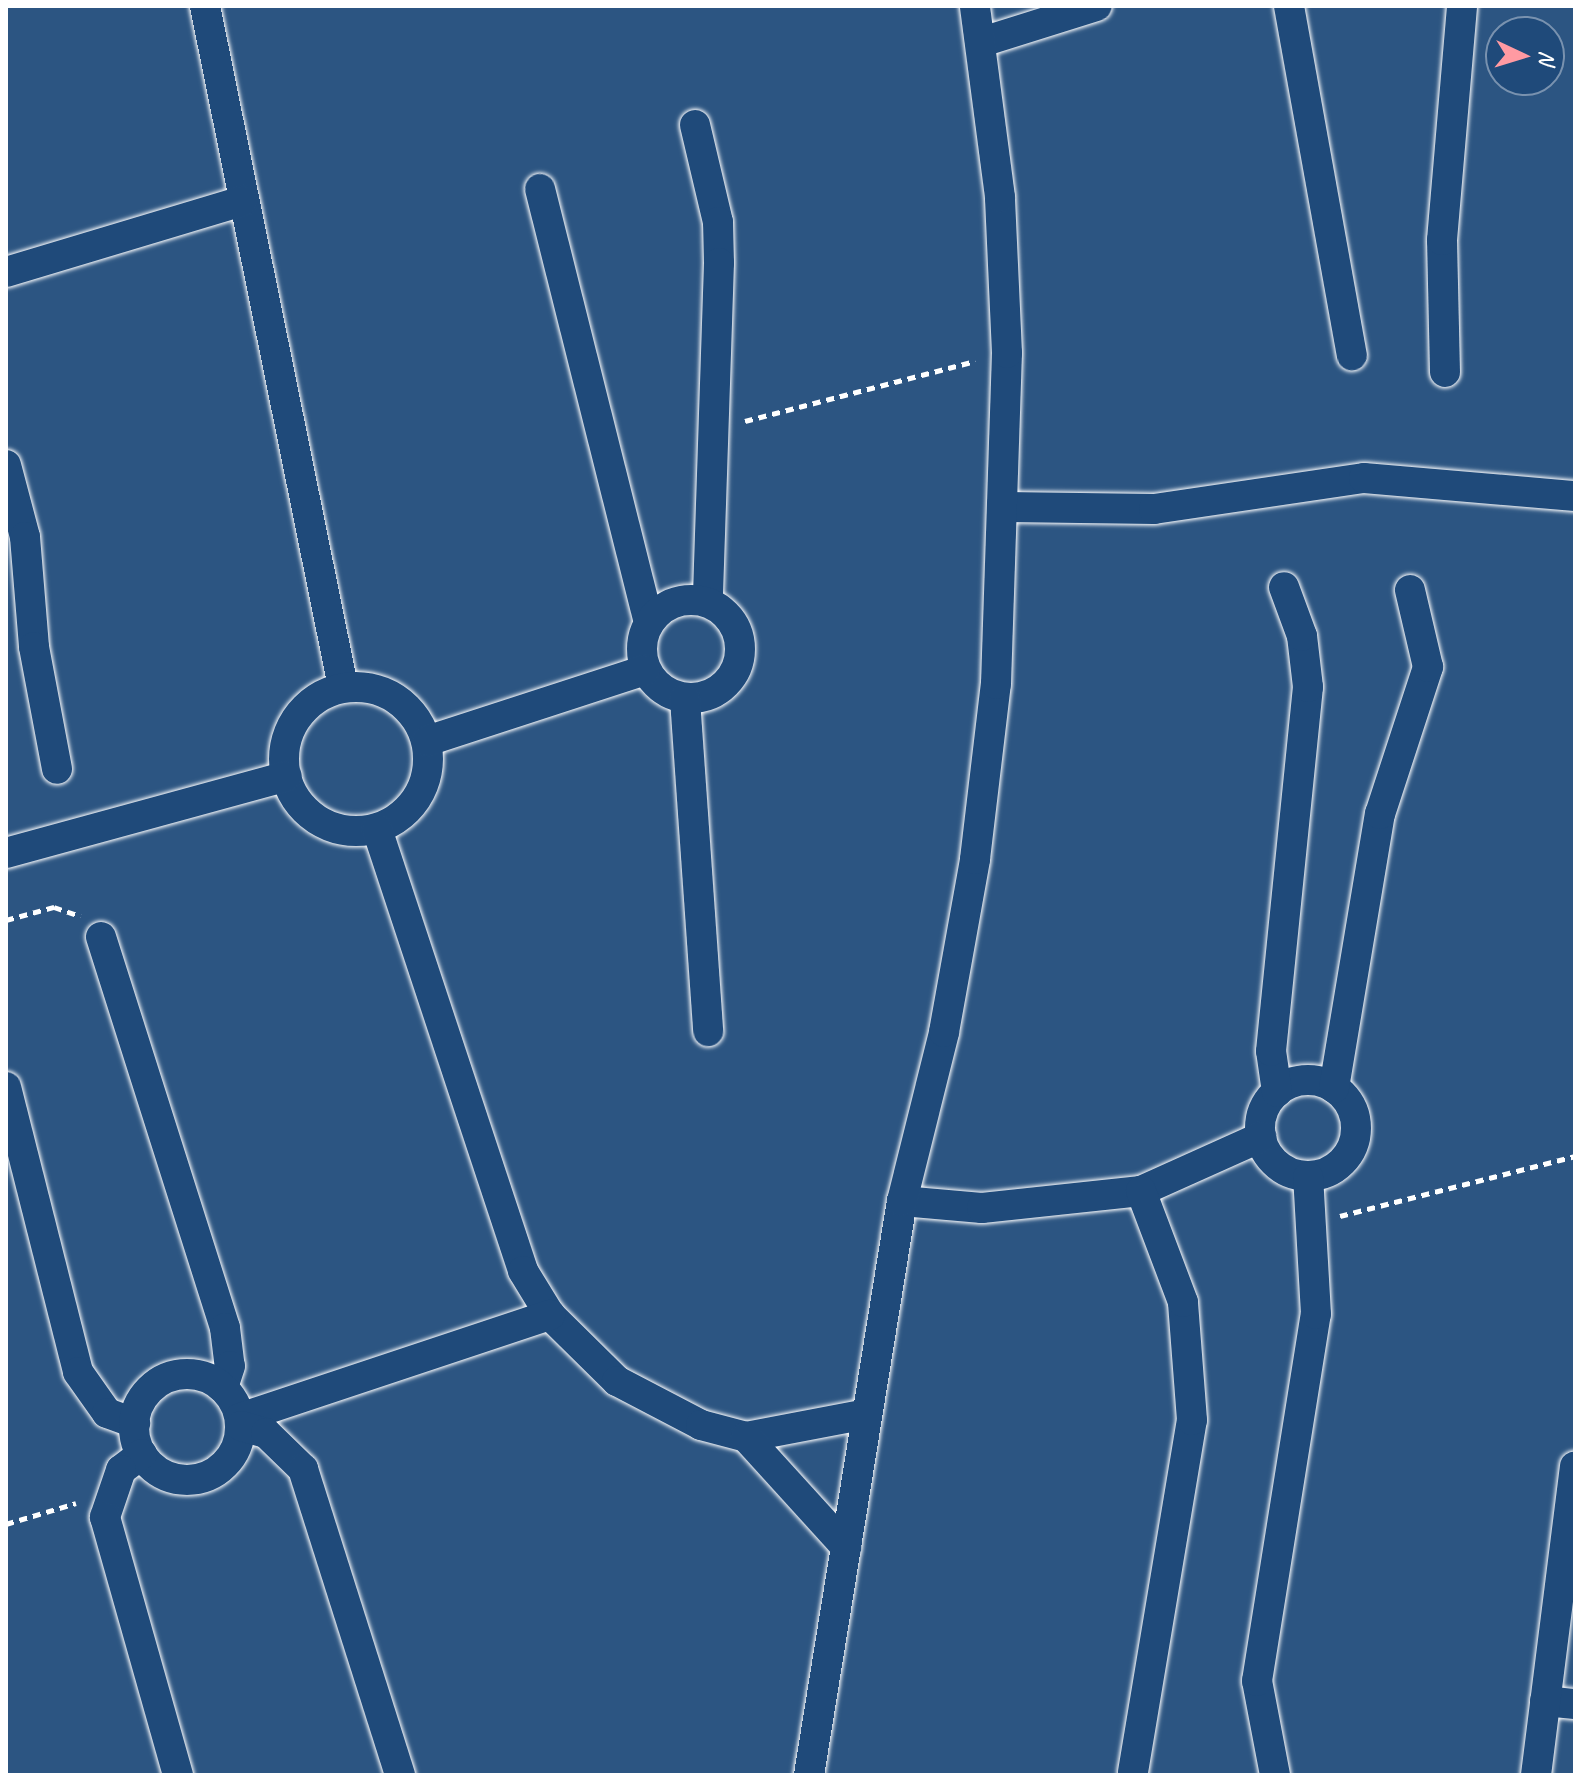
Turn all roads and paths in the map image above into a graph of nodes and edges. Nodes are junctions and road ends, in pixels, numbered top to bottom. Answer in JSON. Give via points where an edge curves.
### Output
{"nodes":[{"id":1,"x":205,"y":6,"type":"edge"},
{"id":2,"x":975,"y":6,"type":"edge"},
{"id":3,"x":1097,"y":6,"type":"edge"},
{"id":4,"x":1289,"y":6,"type":"edge"},
{"id":5,"x":1462,"y":6,"type":"edge"},
{"id":6,"x":985,"y":41,"type":"junction"},
{"id":7,"x":695,"y":125,"type":"dead end"},
{"id":8,"x":540,"y":189,"type":"dead end"},
{"id":9,"x":243,"y":201,"type":"junction"},
{"id":10,"x":6,"y":272,"type":"edge"},
{"id":11,"x":1007,"y":353,"type":"junction"},
{"id":12,"x":1352,"y":355,"type":"dead end"},
{"id":13,"x":1445,"y":372,"type":"dead end"},
{"id":14,"x":713,"y":429,"type":"junction"},
{"id":15,"x":6,"y":465,"type":"edge"},
{"id":16,"x":1575,"y":496,"type":"edge"},
{"id":17,"x":1006,"y":507,"type":"junction"},
{"id":18,"x":1284,"y":587,"type":"dead end"},
{"id":19,"x":1410,"y":590,"type":"dead end"},
{"id":20,"x":708,"y":602,"type":"junction"},
{"id":21,"x":649,"y":622,"type":"junction"},
{"id":22,"x":645,"y":670,"type":"junction"},
{"id":23,"x":343,"y":687,"type":"junction"},
{"id":24,"x":685,"y":699,"type":"junction"},
{"id":25,"x":427,"y":741,"type":"junction"},
{"id":26,"x":57,"y":769,"type":"dead end"},
{"id":27,"x":287,"y":776,"type":"junction"},
{"id":28,"x":377,"y":829,"type":"junction"},
{"id":29,"x":6,"y":853,"type":"edge"},
{"id":30,"x":6,"y":920,"type":"edge"},
{"id":31,"x":101,"y":937,"type":"joint"},
{"id":32,"x":708,"y":1031,"type":"dead end"},
{"id":33,"x":6,"y":1087,"type":"edge"},
{"id":34,"x":1334,"y":1088,"type":"junction"},
{"id":35,"x":1277,"y":1092,"type":"junction"},
{"id":36,"x":1261,"y":1137,"type":"junction"},
{"id":37,"x":1575,"y":1156,"type":"edge"},
{"id":38,"x":1308,"y":1177,"type":"junction"},
{"id":39,"x":1141,"y":1191,"type":"junction"},
{"id":40,"x":902,"y":1201,"type":"junction"},
{"id":41,"x":1316,"y":1222,"type":"junction"},
{"id":42,"x":550,"y":1315,"type":"junction"},
{"id":43,"x":223,"y":1388,"type":"junction"},
{"id":44,"x":867,"y":1414,"type":"junction"},
{"id":45,"x":240,"y":1422,"type":"junction"},
{"id":46,"x":135,"y":1423,"type":"junction"},
{"id":47,"x":746,"y":1437,"type":"junction"},
{"id":48,"x":142,"y":1454,"type":"junction"},
{"id":49,"x":1575,"y":1466,"type":"edge"},
{"id":50,"x":108,"y":1494,"type":"junction"},
{"id":51,"x":6,"y":1524,"type":"edge"},
{"id":52,"x":846,"y":1547,"type":"junction"},
{"id":53,"x":1560,"y":1703,"type":"edge"},
{"id":54,"x":1133,"y":1772,"type":"dead end"},
{"id":55,"x":178,"y":1775,"type":"edge"},
{"id":56,"x":400,"y":1775,"type":"edge"},
{"id":57,"x":809,"y":1775,"type":"edge"},
{"id":58,"x":1275,"y":1775,"type":"edge"},
{"id":59,"x":1536,"y":1775,"type":"edge"}],
"edges":[{"from":1,"to":9,"type":"street"},
{"from":2,"to":6,"type":"street"},
{"from":3,"to":6,"type":"street"},
{"from":4,"to":12,"type":"street"},
{"from":5,"to":13,"type":"street","via":[[1442,240]]},
{"from":6,"to":11,"type":"street"},
{"from":7,"to":14,"type":"street","via":[[718,222]]},
{"from":8,"to":21,"type":"street"},
{"from":9,"to":10,"type":"street"},
{"from":9,"to":23,"type":"street"},
{"from":11,"to":14,"type":"path"},
{"from":11,"to":17,"type":"street"},
{"from":14,"to":20,"type":"street"},
{"from":15,"to":26,"type":"street","via":[[25,537],[34,647]]},
{"from":16,"to":17,"type":"street","via":[[1364,478],[1154,509]]},
{"from":17,"to":40,"type":"street","via":[[975,859],[944,1032]]},
{"from":18,"to":35,"type":"street","via":[[1302,636],[1308,687],[1271,1051]]},
{"from":19,"to":34,"type":"street","via":[[1428,667],[1380,814]]},
{"from":20,"to":21,"type":"street","via":[[675,603]]},
{"from":20,"to":24,"type":"street","via":[[737,630],[738,661],[724,687]]},
{"from":21,"to":22,"type":"street","via":[[641,646]]},
{"from":22,"to":24,"type":"street","via":[[661,690]]},
{"from":22,"to":25,"type":"street"},
{"from":23,"to":25,"type":"street","via":[[395,697]]},
{"from":23,"to":27,"type":"street","via":[[316,699],[296,719],[285,747]]},
{"from":24,"to":32,"type":"street"},
{"from":25,"to":28,"type":"street","via":[[426,778],[409,810]]},
{"from":27,"to":28,"type":"street","via":[[296,798],[331,827]]},
{"from":27,"to":29,"type":"street"},
{"from":28,"to":42,"type":"street","via":[[523,1271]]},
{"from":30,"to":31,"type":"path","via":[[54,907],[80,917]]},
{"from":31,"to":43,"type":"street","via":[[227,1337]]},
{"from":33,"to":46,"type":"street","via":[[78,1372],[107,1413]]},
{"from":34,"to":35,"type":"street","via":[[1305,1080]]},
{"from":34,"to":38,"type":"street","via":[[1352,1112],[1353,1142],[1336,1167]]},
{"from":35,"to":36,"type":"street","via":[[1262,1112]]},
{"from":36,"to":38,"type":"street","via":[[1272,1161]]},
{"from":36,"to":39,"type":"street"},
{"from":37,"to":41,"type":"path"},
{"from":38,"to":41,"type":"street"},
{"from":39,"to":40,"type":"street","via":[[982,1208]]},
{"from":39,"to":54,"type":"street","via":[[1183,1302],[1192,1420]]},
{"from":40,"to":44,"type":"street"},
{"from":41,"to":58,"type":"street","via":[[1316,1314],[1257,1681]]},
{"from":42,"to":45,"type":"street"},
{"from":42,"to":47,"type":"street","via":[[617,1381],[701,1425]]},
{"from":43,"to":45,"type":"street"},
{"from":43,"to":46,"type":"street","via":[[188,1374],[168,1377],[151,1388]]},
{"from":44,"to":47,"type":"street"},
{"from":44,"to":52,"type":"street"},
{"from":45,"to":48,"type":"street","via":[[230,1459],[201,1479],[167,1477]]},
{"from":45,"to":56,"type":"street","via":[[276,1440],[303,1469]]},
{"from":46,"to":48,"type":"street"},
{"from":47,"to":52,"type":"street"},
{"from":48,"to":50,"type":"street"},
{"from":49,"to":53,"type":"street"},
{"from":50,"to":51,"type":"path"},
{"from":50,"to":55,"type":"street","via":[[109,1539]]},
{"from":52,"to":57,"type":"street"},
{"from":53,"to":59,"type":"street"}]}
